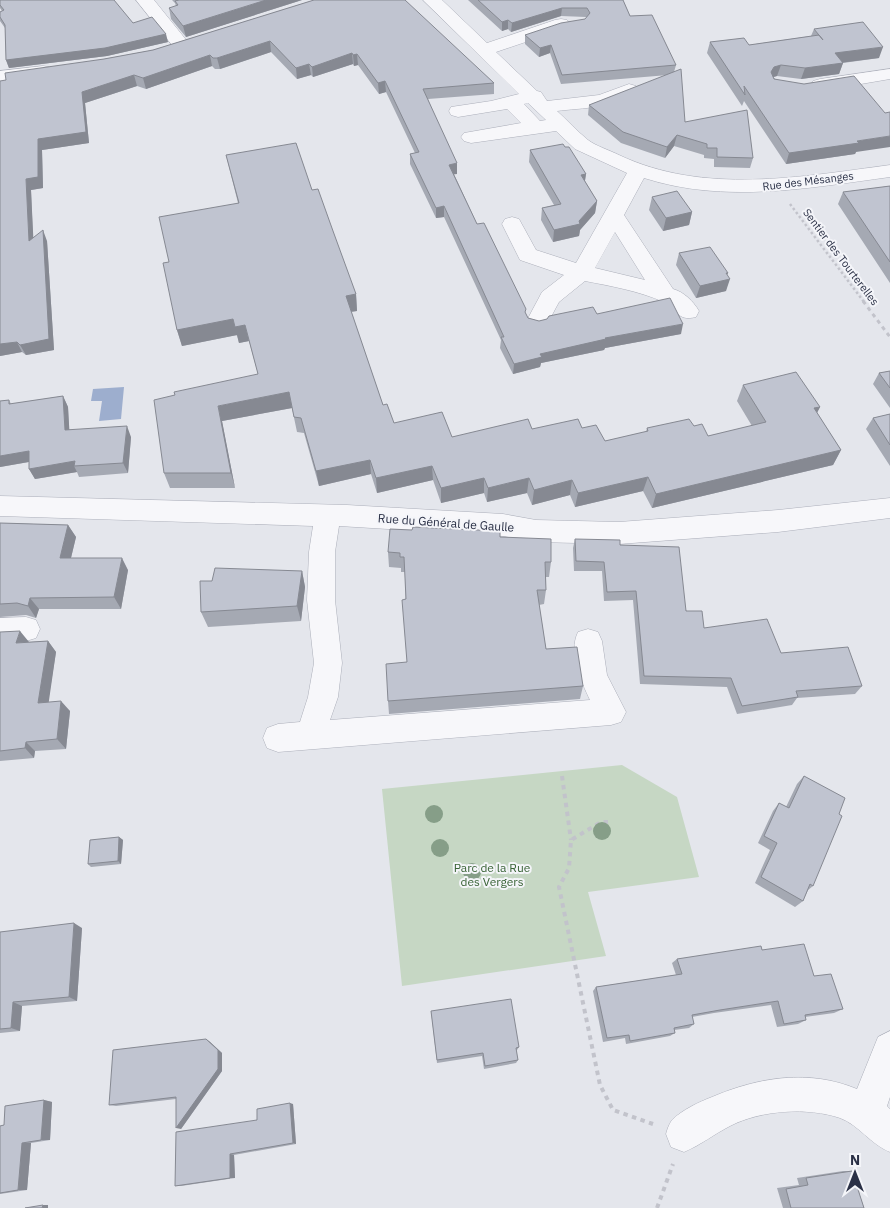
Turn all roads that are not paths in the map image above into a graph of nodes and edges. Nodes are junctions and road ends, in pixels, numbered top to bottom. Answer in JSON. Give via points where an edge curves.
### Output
{"nodes":[{"id":1,"x":145,"y":0,"type":"edge"},
{"id":2,"x":432,"y":0,"type":"edge"},
{"id":3,"x":578,"y":22,"type":"edge"},
{"id":4,"x":200,"y":40,"type":"edge"},
{"id":5,"x":182,"y":46,"type":"junction"},
{"id":6,"x":484,"y":50,"type":"junction"},
{"id":7,"x":164,"y":52,"type":"edge"},
{"id":8,"x":58,"y":70,"type":"edge"},
{"id":9,"x":0,"y":77,"type":"edge"},
{"id":10,"x":887,"y":78,"type":"edge"},
{"id":11,"x":801,"y":87,"type":"edge"},
{"id":12,"x":629,"y":90,"type":"edge"},
{"id":13,"x":511,"y":102,"type":"junction"},
{"id":14,"x":539,"y":102,"type":"junction"},
{"id":15,"x":458,"y":111,"type":"dead end"},
{"id":16,"x":560,"y":125,"type":"junction"},
{"id":17,"x":535,"y":127,"type":"junction"},
{"id":18,"x":471,"y":137,"type":"dead end"},
{"id":19,"x":640,"y":170,"type":"junction"},
{"id":20,"x":890,"y":171,"type":"edge"},
{"id":21,"x":614,"y":215,"type":"junction"},
{"id":22,"x":512,"y":224,"type":"dead end"},
{"id":23,"x":581,"y":273,"type":"junction"},
{"id":24,"x":665,"y":294,"type":"junction"},
{"id":25,"x":688,"y":310,"type":"dead end"},
{"id":26,"x":537,"y":322,"type":"edge"},
{"id":27,"x":0,"y":506,"type":"edge"},
{"id":28,"x":890,"y":508,"type":"edge"},
{"id":29,"x":327,"y":516,"type":"junction"},
{"id":30,"x":588,"y":641,"type":"dead end"},
{"id":31,"x":310,"y":736,"type":"junction"},
{"id":32,"x":278,"y":738,"type":"dead end"},
{"id":33,"x":890,"y":1049,"type":"edge"},
{"id":34,"x":878,"y":1124,"type":"edge"},
{"id":35,"x":684,"y":1134,"type":"road end"}],
"edges":[{"from":1,"to":5,"type":"street"},
{"from":2,"to":6,"type":"street","name":"Rue des Mésanges"},
{"from":3,"to":6,"type":"street","via":[[557,25]]},
{"from":4,"to":5,"type":"street"},
{"from":5,"to":7,"type":"street"},
{"from":6,"to":14,"type":"street","name":"Rue des Mésanges"},
{"from":8,"to":9,"type":"street"},
{"from":10,"to":11,"type":"street"},
{"from":12,"to":14,"type":"street","via":[[610,98]]},
{"from":13,"to":14,"type":"street"},
{"from":13,"to":15,"type":"street"},
{"from":13,"to":17,"type":"street"},
{"from":14,"to":16,"type":"street","name":"Rue des Mésanges"},
{"from":16,"to":17,"type":"street"},
{"from":16,"to":19,"type":"street","name":"Rue des Mésanges","via":[[582,145]]},
{"from":17,"to":18,"type":"street"},
{"from":19,"to":20,"type":"street","name":"Rue des Mésanges","via":[[740,187],[778,186]]},
{"from":19,"to":21,"type":"street"},
{"from":21,"to":23,"type":"street"},
{"from":21,"to":24,"type":"street"},
{"from":22,"to":23,"type":"street","via":[[528,255]]},
{"from":23,"to":24,"type":"street"},
{"from":23,"to":26,"type":"street","via":[[550,297]]},
{"from":24,"to":25,"type":"street","via":[[674,297]]},
{"from":27,"to":29,"type":"street","name":"Rue du Général de Gaulle"},
{"from":28,"to":29,"type":"street","name":"Rue du Général de Gaulle","via":[[778,521],[619,533],[536,531],[504,526]]},
{"from":29,"to":31,"type":"street","via":[[321,600],[328,663],[323,697]]},
{"from":30,"to":31,"type":"street","via":[[593,676],[611,712]]},
{"from":31,"to":32,"type":"street"},
{"from":33,"to":34,"type":"street"},
{"from":34,"to":35,"type":"street","via":[[841,1100],[815,1095],[786,1095],[751,1101],[721,1111]]}]}
